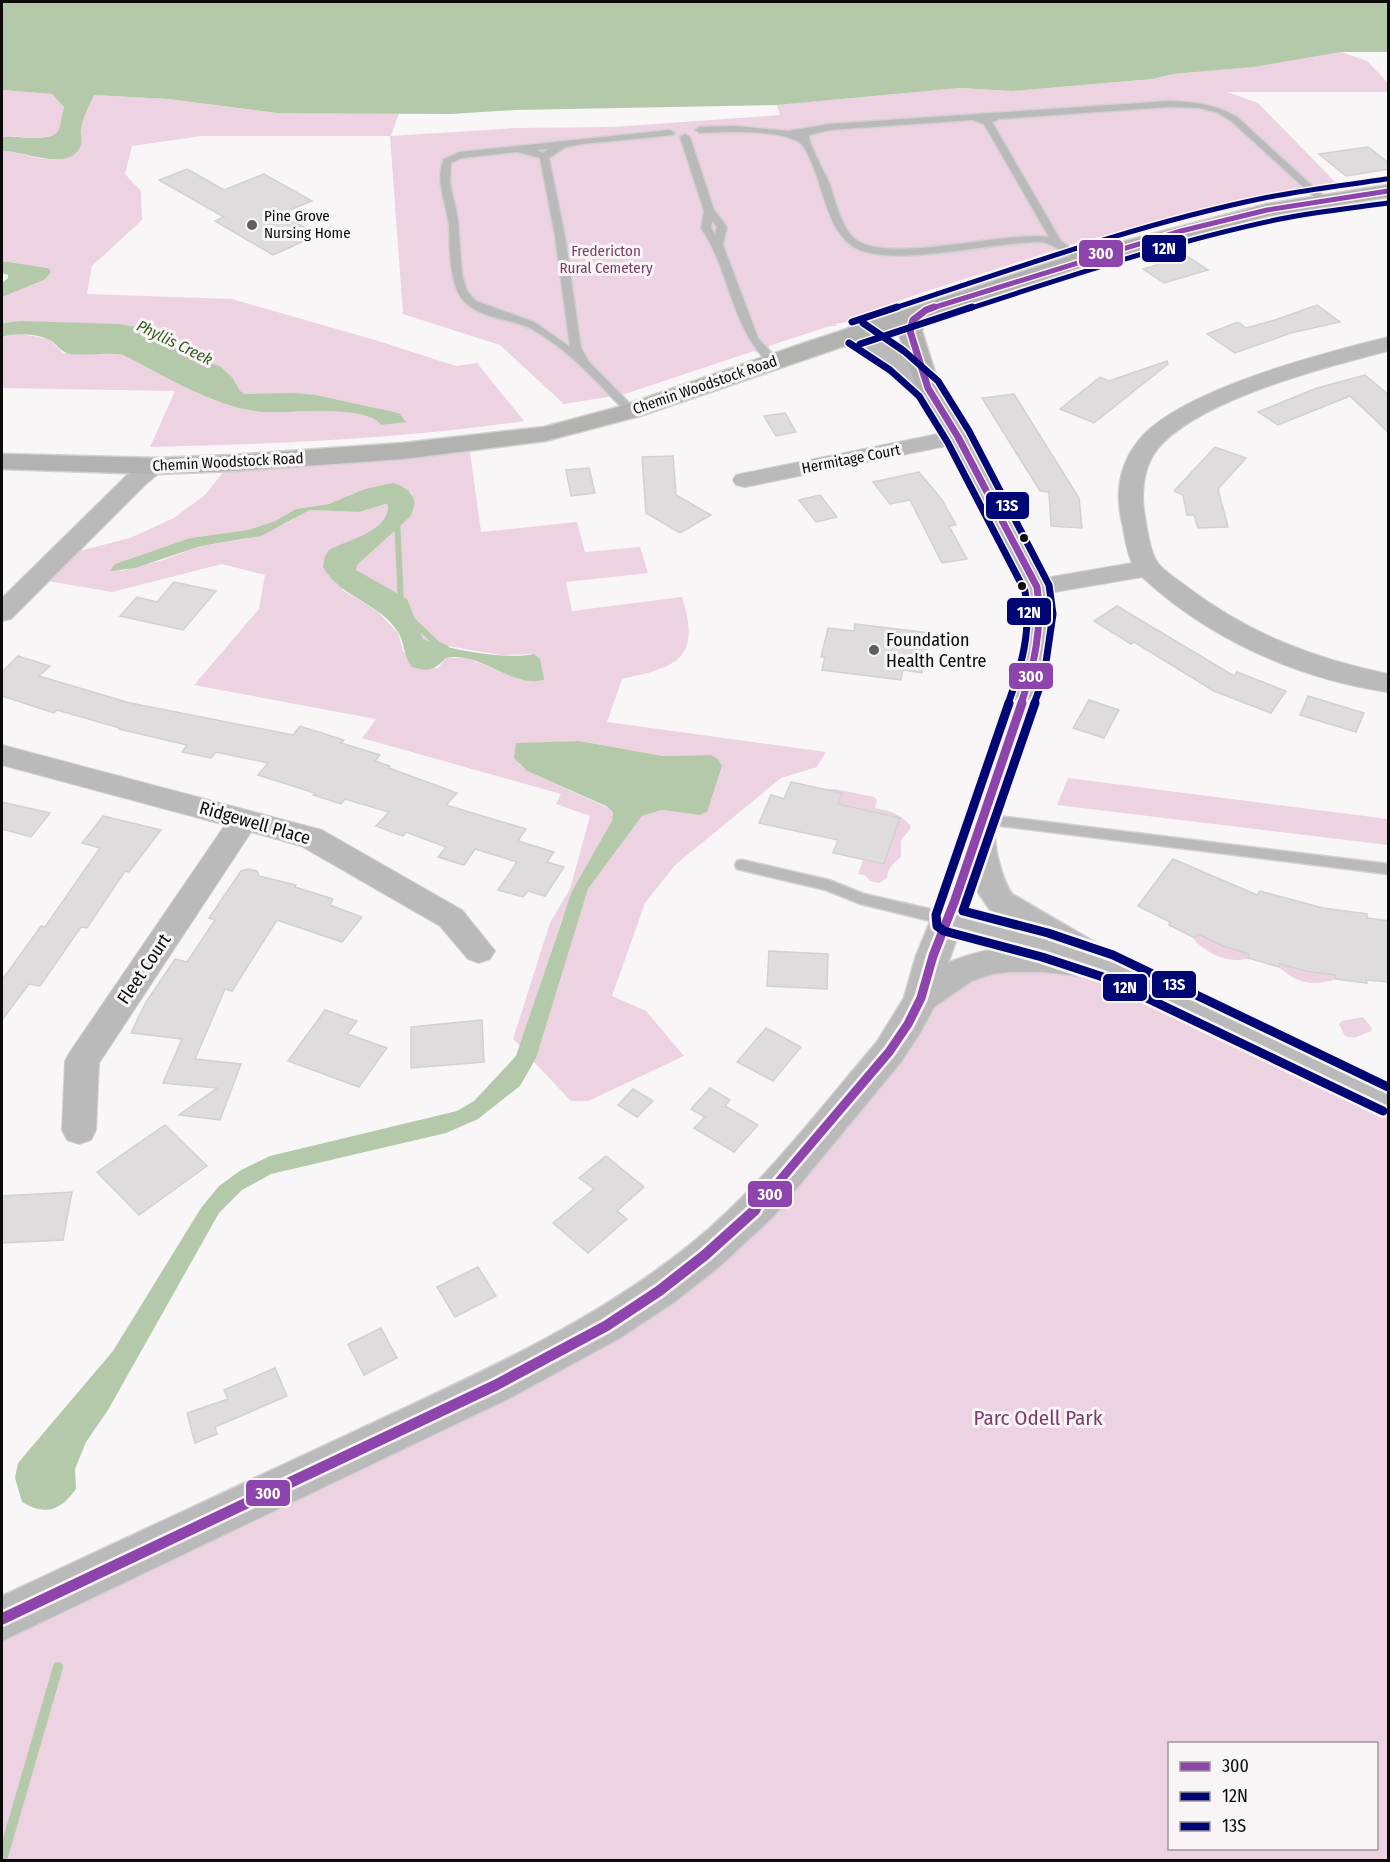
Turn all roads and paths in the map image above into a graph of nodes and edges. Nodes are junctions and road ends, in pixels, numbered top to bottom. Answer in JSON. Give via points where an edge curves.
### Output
{"nodes":[{"id":1,"x":999,"y":116,"type":"junction"},
{"id":2,"x":969,"y":117,"type":"junction"},
{"id":3,"x":987,"y":122,"type":"junction"},
{"id":4,"x":700,"y":130,"type":"junction"},
{"id":5,"x":813,"y":130,"type":"junction"},
{"id":6,"x":670,"y":133,"type":"junction"},
{"id":7,"x":788,"y":134,"type":"junction"},
{"id":8,"x":685,"y":136,"type":"junction"},
{"id":9,"x":804,"y":141,"type":"junction"},
{"id":10,"x":563,"y":145,"type":"junction"},
{"id":11,"x":518,"y":149,"type":"junction"},
{"id":12,"x":544,"y":157,"type":"junction"},
{"id":13,"x":1389,"y":191,"type":"edge"},
{"id":14,"x":1324,"y":201,"type":"junction"},
{"id":15,"x":1055,"y":239,"type":"junction"},
{"id":16,"x":1080,"y":260,"type":"junction"},
{"id":17,"x":926,"y":310,"type":"junction"},
{"id":18,"x":561,"y":331,"type":"junction"},
{"id":19,"x":856,"y":333,"type":"junction"},
{"id":20,"x":1386,"y":348,"type":"edge"},
{"id":21,"x":773,"y":361,"type":"junction"},
{"id":22,"x":585,"y":364,"type":"junction"},
{"id":23,"x":928,"y":387,"type":"junction"},
{"id":24,"x":631,"y":411,"type":"junction"},
{"id":25,"x":958,"y":437,"type":"junction"},
{"id":26,"x":2,"y":462,"type":"edge"},
{"id":27,"x":154,"y":466,"type":"junction"},
{"id":28,"x":745,"y":480,"type":"dead end"},
{"id":29,"x":1148,"y":568,"type":"junction"},
{"id":30,"x":1037,"y":587,"type":"junction"},
{"id":31,"x":2,"y":613,"type":"edge"},
{"id":32,"x":1389,"y":683,"type":"edge"},
{"id":33,"x":2,"y":755,"type":"edge"},
{"id":34,"x":245,"y":819,"type":"junction"},
{"id":35,"x":981,"y":824,"type":"junction"},
{"id":36,"x":742,"y":865,"type":"dead end"},
{"id":37,"x":1389,"y":869,"type":"edge"},
{"id":38,"x":947,"y":919,"type":"junction"},
{"id":39,"x":479,"y":951,"type":"dead end"},
{"id":40,"x":1108,"y":966,"type":"junction"},
{"id":41,"x":921,"y":998,"type":"junction"},
{"id":42,"x":1389,"y":1100,"type":"edge"},
{"id":43,"x":79,"y":1130,"type":"dead end"},
{"id":44,"x":2,"y":1619,"type":"edge"}],
"edges":[{"from":1,"to":2,"type":"lane"},
{"from":1,"to":3,"type":"lane"},
{"from":1,"to":14,"type":"lane","via":[[1187,103],[1212,108],[1234,119]]},
{"from":2,"to":3,"type":"lane"},
{"from":2,"to":5,"type":"lane"},
{"from":3,"to":15,"type":"lane"},
{"from":4,"to":6,"type":"lane"},
{"from":4,"to":7,"type":"lane"},
{"from":4,"to":8,"type":"lane"},
{"from":5,"to":7,"type":"lane"},
{"from":5,"to":9,"type":"lane","via":[[805,134]]},
{"from":6,"to":8,"type":"lane"},
{"from":6,"to":10,"type":"lane"},
{"from":7,"to":9,"type":"lane"},
{"from":8,"to":21,"type":"lane","via":[[709,211],[706,228],[718,244],[753,338]]},
{"from":9,"to":15,"type":"lane","via":[[841,225],[855,244],[866,249],[892,252]]},
{"from":10,"to":11,"type":"lane"},
{"from":10,"to":12,"type":"lane"},
{"from":11,"to":12,"type":"lane"},
{"from":11,"to":18,"type":"lane","via":[[460,155],[447,161],[445,171],[462,293],[481,309]]},
{"from":12,"to":18,"type":"lane","via":[[570,298]]},
{"from":13,"to":14,"type":"main road","name":"Chemin Woodstock Road"},
{"from":14,"to":16,"type":"main road","name":"Chemin Woodstock Road","via":[[1224,220]]},
{"from":15,"to":16,"type":"lane"},
{"from":16,"to":17,"type":"main road","name":"Chemin Woodstock Road"},
{"from":17,"to":19,"type":"main road","name":"Chemin Woodstock Road"},
{"from":17,"to":23,"type":"main road","via":[[913,320],[910,331]]},
{"from":18,"to":22,"type":"lane"},
{"from":18,"to":22,"type":"lane"},
{"from":19,"to":21,"type":"main road","name":"Chemin Woodstock Road"},
{"from":19,"to":23,"type":"main road"},
{"from":20,"to":29,"type":"street","via":[[1295,370],[1213,401],[1178,418],[1153,439],[1138,458],[1131,494],[1135,526]]},
{"from":21,"to":24,"type":"main road","name":"Chemin Woodstock Road"},
{"from":22,"to":24,"type":"lane"},
{"from":23,"to":25,"type":"main road"},
{"from":24,"to":27,"type":"main road","name":"Chemin Woodstock Road","via":[[545,434],[467,444]]},
{"from":25,"to":28,"type":"street","name":"Hermitage Court"},
{"from":25,"to":30,"type":"main road"},
{"from":26,"to":27,"type":"main road","name":"Chemin Woodstock Road"},
{"from":27,"to":31,"type":"street"},
{"from":29,"to":30,"type":"street"},
{"from":29,"to":32,"type":"street","via":[[1200,610],[1243,637],[1294,660]]},
{"from":30,"to":35,"type":"main road","via":[[1041,613],[1032,673]]},
{"from":33,"to":34,"type":"street","name":"Ridgewell Place"},
{"from":34,"to":39,"type":"street","name":"Ridgewell Place","via":[[311,838],[452,918]]},
{"from":34,"to":43,"type":"street","name":"Fleet Court","via":[[82,1061]]},
{"from":35,"to":37,"type":"lane"},
{"from":35,"to":38,"type":"main road"},
{"from":35,"to":40,"type":"main road","via":[[986,873],[1001,902]]},
{"from":36,"to":38,"type":"lane"},
{"from":38,"to":40,"type":"street"},
{"from":38,"to":41,"type":"main road"},
{"from":40,"to":41,"type":"main road","via":[[1047,960],[999,961],[962,972]]},
{"from":40,"to":42,"type":"street"},
{"from":41,"to":44,"type":"main road","via":[[889,1052],[760,1206],[659,1292],[606,1326],[496,1385]]}]}
